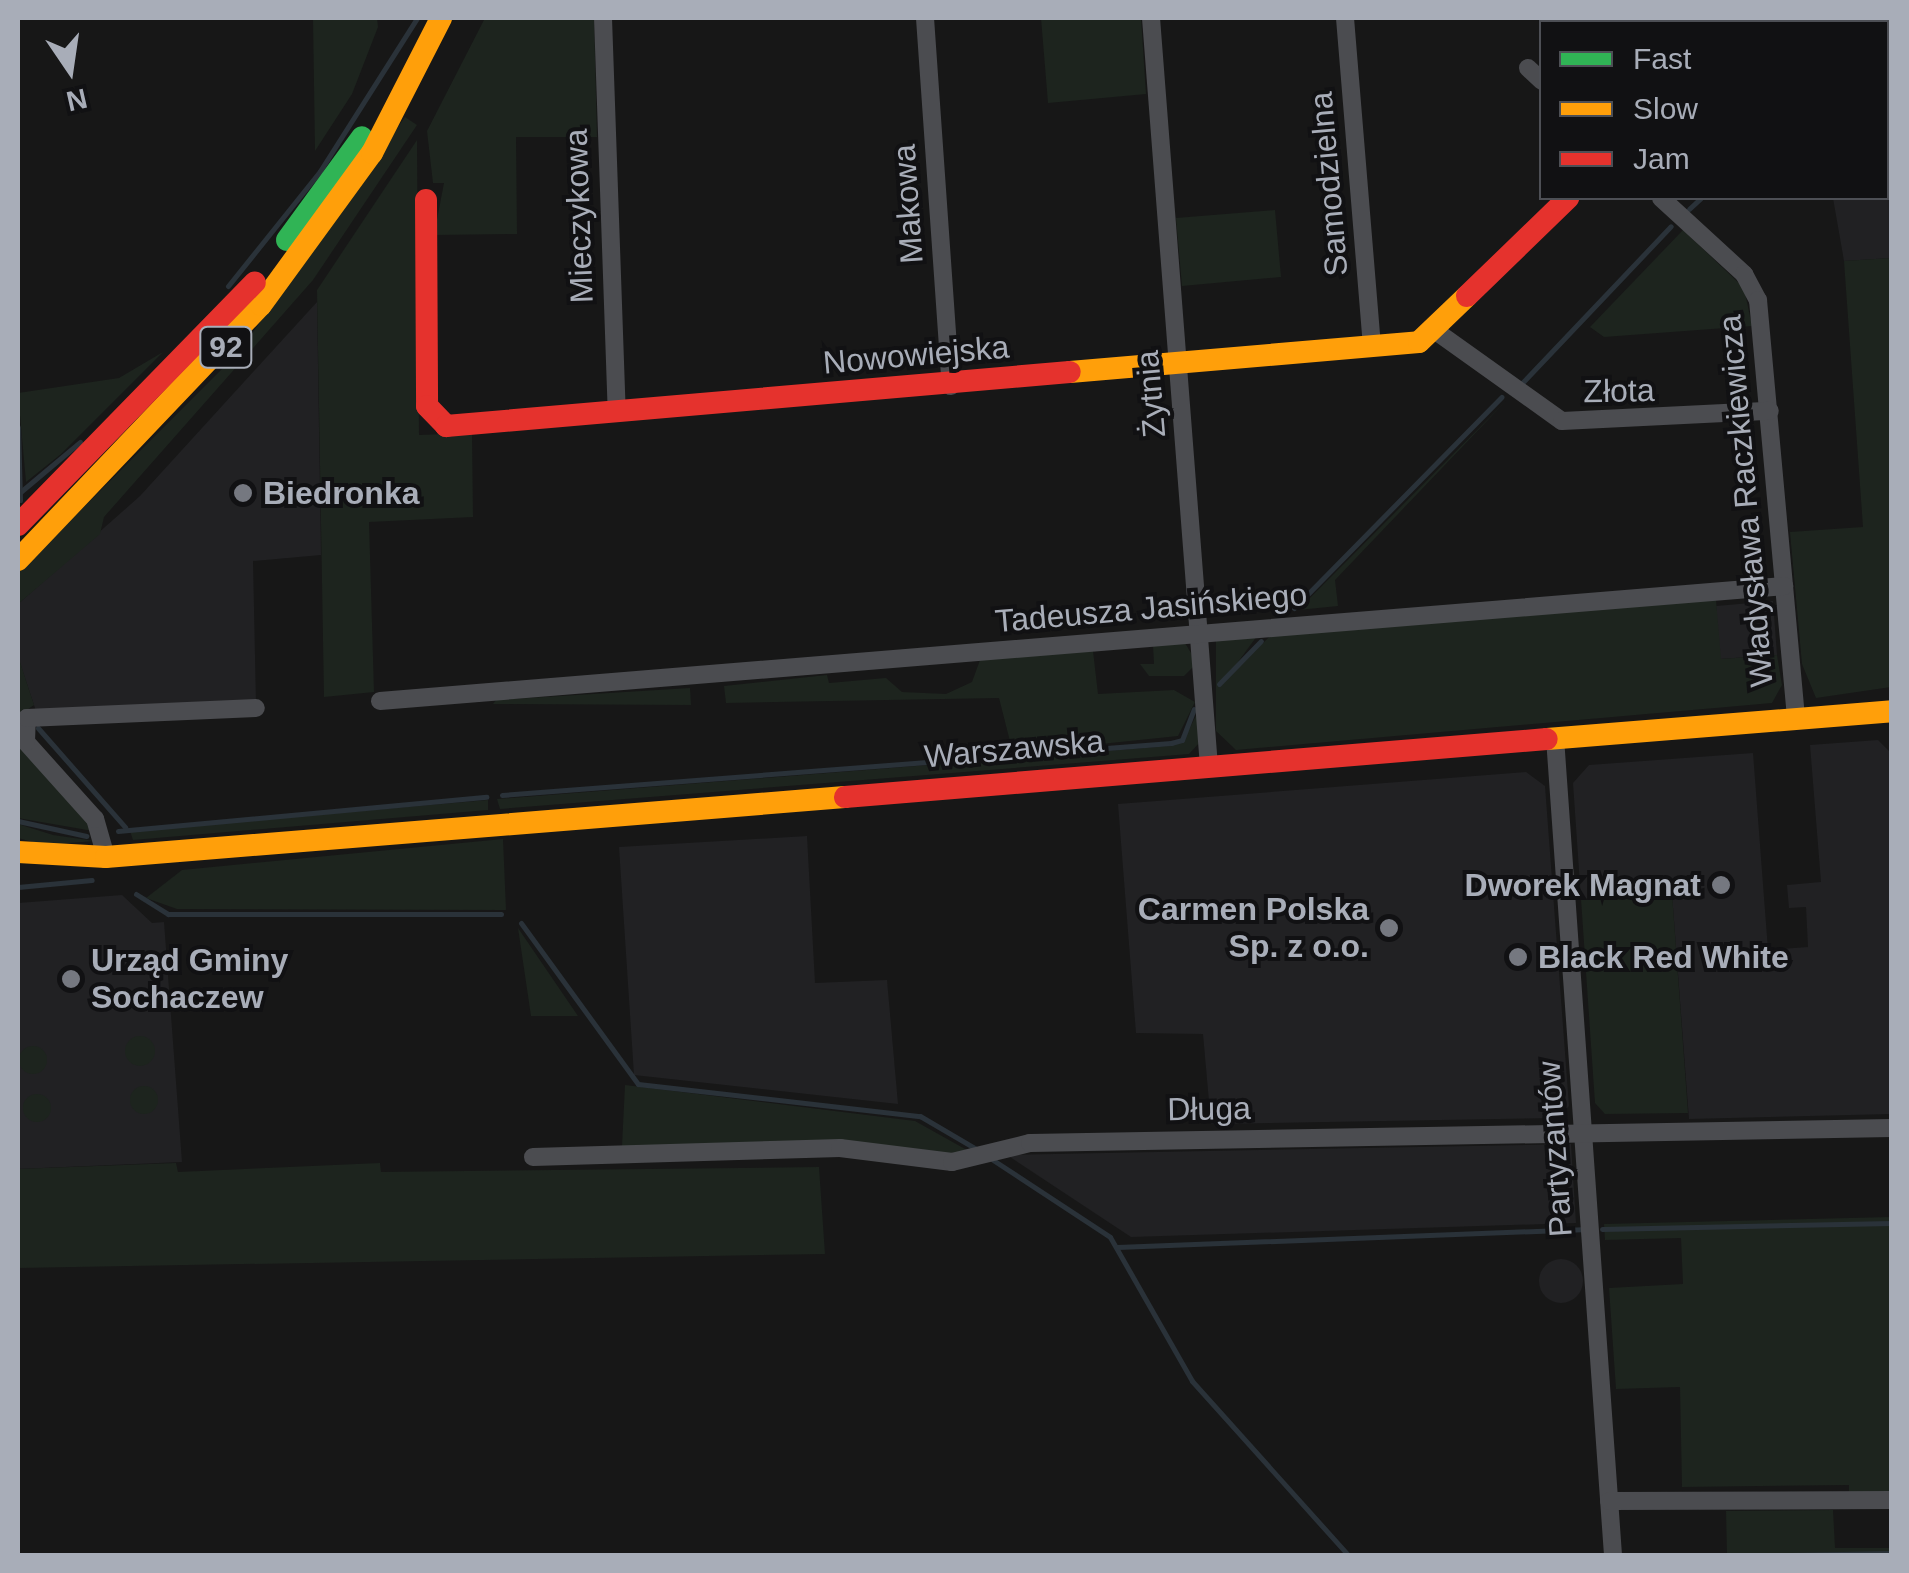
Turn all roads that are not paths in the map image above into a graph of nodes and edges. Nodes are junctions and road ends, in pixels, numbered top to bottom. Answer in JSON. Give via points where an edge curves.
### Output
{"nodes":[{"id":1,"x":441,"y":18,"type":"edge"},
{"id":2,"x":603,"y":18,"type":"edge"},
{"id":3,"x":926,"y":18,"type":"edge"},
{"id":4,"x":1152,"y":18,"type":"edge"},
{"id":5,"x":1345,"y":18,"type":"edge"},
{"id":6,"x":394,"y":103,"type":"junction"},
{"id":7,"x":426,"y":200,"type":"dead end"},
{"id":8,"x":1566,"y":200,"type":"edge"},
{"id":9,"x":1663,"y":200,"type":"edge"},
{"id":10,"x":1438,"y":332,"type":"junction"},
{"id":11,"x":1372,"y":346,"type":"junction"},
{"id":12,"x":1179,"y":364,"type":"junction"},
{"id":13,"x":951,"y":386,"type":"junction"},
{"id":14,"x":1770,"y":411,"type":"junction"},
{"id":15,"x":617,"y":412,"type":"junction"},
{"id":16,"x":18,"y":524,"type":"edge"},
{"id":17,"x":18,"y":560,"type":"edge"},
{"id":18,"x":1784,"y":586,"type":"junction"},
{"id":19,"x":1202,"y":633,"type":"junction"},
{"id":20,"x":380,"y":702,"type":"dead end"},
{"id":21,"x":256,"y":708,"type":"dead end"},
{"id":22,"x":1892,"y":710,"type":"edge"},
{"id":23,"x":1796,"y":718,"type":"junction"},
{"id":24,"x":1555,"y":738,"type":"junction"},
{"id":25,"x":1209,"y":766,"type":"junction"},
{"id":26,"x":18,"y":852,"type":"edge"},
{"id":27,"x":106,"y":857,"type":"junction"},
{"id":28,"x":1892,"y":1128,"type":"edge"},
{"id":29,"x":1584,"y":1136,"type":"junction"},
{"id":30,"x":533,"y":1157,"type":"dead end"},
{"id":31,"x":1609,"y":1500,"type":"junction"},
{"id":32,"x":1892,"y":1500,"type":"edge"},
{"id":33,"x":1613,"y":1556,"type":"edge"}],
"edges":[{"from":1,"to":6,"type":"street","number":"92"},
{"from":2,"to":15,"type":"street","name":"Mieczykowa"},
{"from":3,"to":13,"type":"street","name":"Makowa"},
{"from":4,"to":12,"type":"street","name":"Żytnia"},
{"from":5,"to":11,"type":"street","name":"Samodzielna"},
{"from":6,"to":16,"type":"street","number":"92","via":[[242,299]]},
{"from":6,"to":17,"type":"street","number":"92","via":[[340,202],[261,305]]},
{"from":7,"to":15,"type":"street","name":"Nowowiejska","via":[[432,418],[446,426]]},
{"from":8,"to":10,"type":"street"},
{"from":9,"to":14,"type":"street","name":"Władysława Raczkiewicza","via":[[1753,287]]},
{"from":10,"to":11,"type":"street","name":"Nowowiejska"},
{"from":10,"to":14,"type":"street","name":"Złota","via":[[1562,421]]},
{"from":11,"to":12,"type":"street","name":"Nowowiejska"},
{"from":12,"to":13,"type":"street","name":"Nowowiejska"},
{"from":12,"to":19,"type":"street","name":"Żytnia"},
{"from":13,"to":15,"type":"street","name":"Nowowiejska"},
{"from":14,"to":18,"type":"street","name":"Władysława Raczkiewicza"},
{"from":18,"to":19,"type":"street","name":"Tadeusza Jasińskiego"},
{"from":18,"to":23,"type":"street","name":"Władysława Raczkiewicza"},
{"from":19,"to":20,"type":"street","name":"Tadeusza Jasińskiego"},
{"from":19,"to":25,"type":"street","name":"Żytnia"},
{"from":21,"to":27,"type":"street","via":[[27,718],[26,742],[94,819]]},
{"from":22,"to":23,"type":"street","name":"Warszawska"},
{"from":23,"to":24,"type":"street","name":"Warszawska"},
{"from":24,"to":25,"type":"street","name":"Warszawska"},
{"from":24,"to":29,"type":"street","name":"Partyzantów"},
{"from":25,"to":27,"type":"street","name":"Warszawska"},
{"from":26,"to":27,"type":"street","name":"Warszawska"},
{"from":28,"to":29,"type":"street","name":"Długa"},
{"from":29,"to":30,"type":"street","name":"Długa","via":[[1030,1143],[952,1162],[840,1148]]},
{"from":29,"to":31,"type":"street","name":"Partyzantów"},
{"from":31,"to":32,"type":"street"},
{"from":31,"to":33,"type":"street","name":"Partyzantów"}]}
